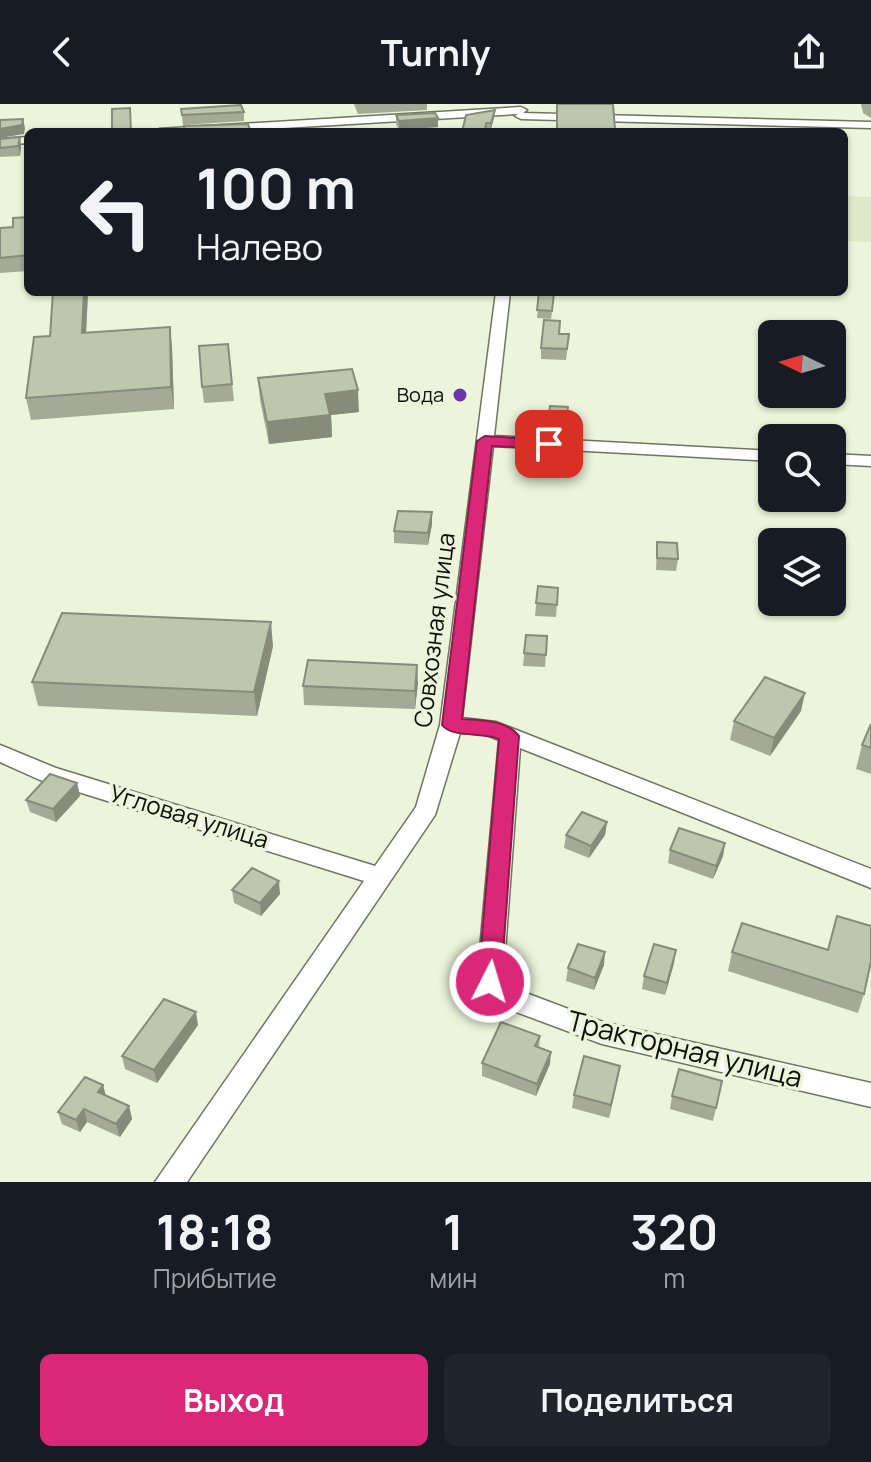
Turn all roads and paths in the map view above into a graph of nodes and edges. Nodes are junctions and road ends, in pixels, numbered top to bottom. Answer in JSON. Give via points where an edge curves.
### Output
{"nodes":[{"id":1,"x":522,"y":110,"type":"edge"},
{"id":2,"x":871,"y":125,"type":"edge"},
{"id":3,"x":225,"y":128,"type":"edge"},
{"id":4,"x":24,"y":140,"type":"edge"},
{"id":5,"x":0,"y":142,"type":"edge"},
{"id":6,"x":503,"y":296,"type":"edge"},
{"id":7,"x":485,"y":441,"type":"junction"},
{"id":8,"x":758,"y":455,"type":"edge"},
{"id":9,"x":846,"y":460,"type":"edge"},
{"id":10,"x":871,"y":461,"type":"edge"},
{"id":11,"x":451,"y":725,"type":"junction"},
{"id":12,"x":510,"y":736,"type":"junction"},
{"id":13,"x":0,"y":753,"type":"edge"},
{"id":14,"x":380,"y":877,"type":"junction"},
{"id":15,"x":871,"y":879,"type":"edge"},
{"id":16,"x":871,"y":1095,"type":"edge"},
{"id":17,"x":170,"y":1182,"type":"edge"}],
"edges":[{"from":1,"to":2,"type":"street"},
{"from":1,"to":3,"type":"street"},
{"from":4,"to":5,"type":"street"},
{"from":6,"to":7,"type":"street","name":"Совхозная улица"},
{"from":7,"to":8,"type":"street"},
{"from":7,"to":11,"type":"street","name":"Совхозная улица"},
{"from":9,"to":10,"type":"street"},
{"from":11,"to":12,"type":"street","via":[[488,727]]},
{"from":11,"to":14,"type":"street","name":"Совхозная улица","via":[[427,809]]},
{"from":12,"to":15,"type":"street"},
{"from":12,"to":16,"type":"street","name":"Тракторная улица","via":[[490,982],[501,995],[602,1033]]},
{"from":13,"to":14,"type":"street","name":"Угловая улица","via":[[48,774]]},
{"from":14,"to":17,"type":"street","name":"Совхозная улица"}]}
